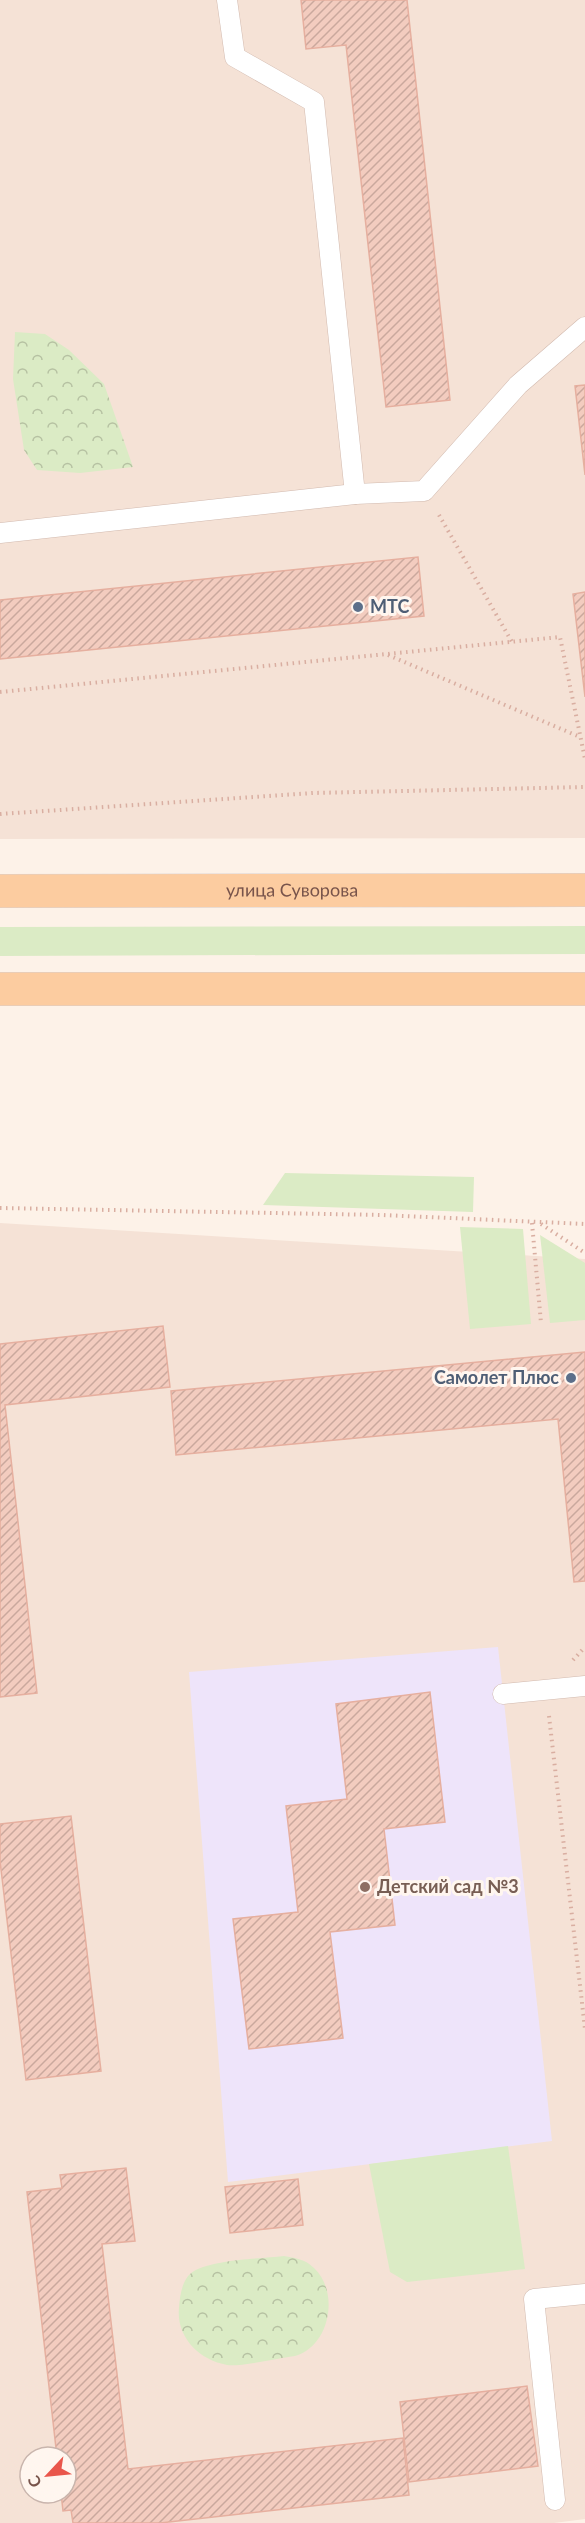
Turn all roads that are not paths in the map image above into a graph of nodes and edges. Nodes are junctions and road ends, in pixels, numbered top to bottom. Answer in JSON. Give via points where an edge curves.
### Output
{"nodes":[{"id":1,"x":227,"y":0,"type":"edge"},
{"id":2,"x":585,"y":327,"type":"edge"},
{"id":3,"x":355,"y":494,"type":"junction"},
{"id":4,"x":0,"y":533,"type":"edge"},
{"id":5,"x":585,"y":890,"type":"edge"},
{"id":6,"x":0,"y":891,"type":"edge"},
{"id":7,"x":0,"y":989,"type":"edge"},
{"id":8,"x":585,"y":989,"type":"edge"},
{"id":9,"x":585,"y":1686,"type":"edge"},
{"id":10,"x":503,"y":1694,"type":"dead end"},
{"id":11,"x":585,"y":2294,"type":"edge"},
{"id":12,"x":555,"y":2500,"type":"dead end"}],
"edges":[{"from":1,"to":3,"type":"lane","via":[[235,57],[314,102]]},
{"from":2,"to":3,"type":"lane","via":[[518,386],[424,491]]},
{"from":3,"to":4,"type":"lane"},
{"from":5,"to":6,"type":"main road","name":"улица Суворова"},
{"from":7,"to":8,"type":"main road"},
{"from":9,"to":10,"type":"lane"},
{"from":11,"to":12,"type":"lane","via":[[534,2299]]}]}
